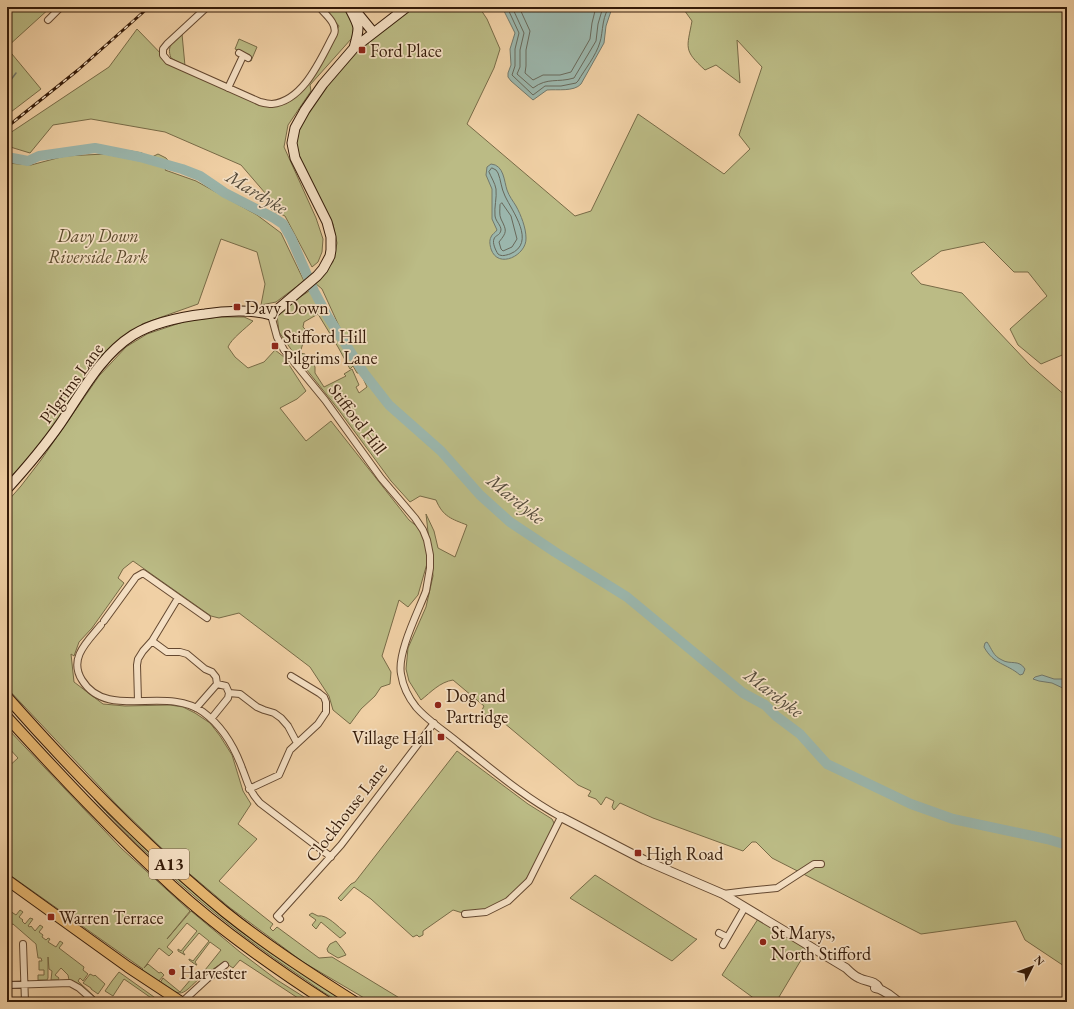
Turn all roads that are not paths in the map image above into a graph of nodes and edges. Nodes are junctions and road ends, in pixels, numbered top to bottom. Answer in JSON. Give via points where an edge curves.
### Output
{"nodes":[{"id":1,"x":61,"y":7,"type":"edge"},
{"id":2,"x":207,"y":7,"type":"edge"},
{"id":3,"x":319,"y":7,"type":"edge"},
{"id":4,"x":350,"y":7,"type":"edge"},
{"id":5,"x":407,"y":7,"type":"edge"},
{"id":6,"x":48,"y":20,"type":"dead end"},
{"id":7,"x":373,"y":32,"type":"junction"},
{"id":8,"x":354,"y":48,"type":"junction"},
{"id":9,"x":243,"y":56,"type":"dead end"},
{"id":10,"x":228,"y":88,"type":"junction"},
{"id":11,"x":271,"y":316,"type":"junction"},
{"id":12,"x":7,"y":490,"type":"edge"},
{"id":13,"x":178,"y":598,"type":"junction"},
{"id":14,"x":207,"y":618,"type":"dead end"},
{"id":15,"x":152,"y":641,"type":"junction"},
{"id":16,"x":291,"y":676,"type":"dead end"},
{"id":17,"x":217,"y":684,"type":"junction"},
{"id":18,"x":229,"y":693,"type":"junction"},
{"id":19,"x":7,"y":697,"type":"edge"},
{"id":20,"x":138,"y":701,"type":"junction"},
{"id":21,"x":196,"y":708,"type":"junction"},
{"id":22,"x":7,"y":717,"type":"edge"},
{"id":23,"x":211,"y":719,"type":"junction"},
{"id":24,"x":434,"y":723,"type":"junction"},
{"id":25,"x":297,"y":743,"type":"junction"},
{"id":26,"x":249,"y":789,"type":"junction"},
{"id":27,"x":561,"y":817,"type":"junction"},
{"id":28,"x":331,"y":857,"type":"junction"},
{"id":29,"x":821,"y":864,"type":"dead end"},
{"id":30,"x":7,"y":880,"type":"edge"},
{"id":31,"x":723,"y":894,"type":"junction"},
{"id":32,"x":745,"y":907,"type":"junction"},
{"id":33,"x":465,"y":914,"type":"dead end"},
{"id":34,"x":277,"y":919,"type":"dead end"},
{"id":35,"x":719,"y":933,"type":"dead end"},
{"id":36,"x":727,"y":937,"type":"junction"},
{"id":37,"x":23,"y":944,"type":"dead end"},
{"id":38,"x":723,"y":945,"type":"dead end"},
{"id":39,"x":225,"y":965,"type":"dead end"},
{"id":40,"x":128,"y":967,"type":"junction"},
{"id":41,"x":7,"y":985,"type":"edge"},
{"id":42,"x":24,"y":985,"type":"junction"},
{"id":43,"x":896,"y":1001,"type":"edge"},
{"id":44,"x":25,"y":1002,"type":"edge"},
{"id":45,"x":95,"y":1002,"type":"edge"},
{"id":46,"x":172,"y":1002,"type":"edge"},
{"id":47,"x":182,"y":1002,"type":"edge"},
{"id":48,"x":327,"y":1002,"type":"edge"},
{"id":49,"x":355,"y":1002,"type":"edge"}],
"edges":[{"from":1,"to":6,"type":"street"},
{"from":2,"to":10,"type":"street","via":[[167,44],[163,49],[163,55],[168,61]]},
{"from":3,"to":10,"type":"street","via":[[334,24],[335,30],[310,78],[297,92],[283,101],[272,104],[260,102]]},
{"from":4,"to":7,"type":"main road"},
{"from":4,"to":8,"type":"main road","via":[[359,29]]},
{"from":5,"to":7,"type":"main road"},
{"from":7,"to":8,"type":"main road"},
{"from":8,"to":11,"type":"main road","via":[[305,110],[295,128],[292,143],[295,158],[327,222],[331,237],[330,256],[317,276]]},
{"from":9,"to":10,"type":"street"},
{"from":11,"to":12,"type":"main road","name":"Pilgrims Lane","via":[[250,311],[214,312],[181,317],[152,326],[132,336],[97,368],[42,449]]},
{"from":11,"to":24,"type":"street","name":"Stifford Hill","via":[[277,338],[284,350],[426,535],[430,555],[428,581],[402,656],[400,673],[406,693],[417,708]]},
{"from":13,"to":14,"type":"street"},
{"from":13,"to":15,"type":"street"},
{"from":13,"to":20,"type":"street","via":[[143,573],[136,577],[78,654],[78,675],[90,690],[111,700]]},
{"from":15,"to":17,"type":"street","via":[[167,652],[187,654],[212,672]]},
{"from":15,"to":20,"type":"street","via":[[136,665]]},
{"from":16,"to":25,"type":"street","via":[[324,697],[327,708],[318,724]]},
{"from":17,"to":18,"type":"street","via":[[226,686]]},
{"from":17,"to":21,"type":"street"},
{"from":18,"to":23,"type":"street","via":[[228,698]]},
{"from":18,"to":25,"type":"street","via":[[240,694],[257,707],[281,718]]},
{"from":19,"to":49,"type":"main road","number":"A13","via":[[128,826],[182,876],[273,948]]},
{"from":20,"to":21,"type":"street","via":[[173,701]]},
{"from":21,"to":23,"type":"street"},
{"from":22,"to":48,"type":"main road","number":"A13","via":[[101,818],[172,887],[264,960]]},
{"from":23,"to":26,"type":"street","via":[[236,752]]},
{"from":24,"to":27,"type":"street","via":[[528,797]]},
{"from":24,"to":28,"type":"street","name":"Clockhouse Lane"},
{"from":25,"to":26,"type":"street","via":[[290,750],[279,775]]},
{"from":26,"to":28,"type":"street","via":[[260,803]]},
{"from":27,"to":31,"type":"street","via":[[644,860]]},
{"from":27,"to":33,"type":"street","via":[[529,881],[508,901],[486,912]]},
{"from":28,"to":34,"type":"street","name":"Clockhouse Lane"},
{"from":29,"to":31,"type":"street","via":[[814,864],[777,888]]},
{"from":30,"to":40,"type":"main road"},
{"from":31,"to":32,"type":"street"},
{"from":32,"to":36,"type":"street"},
{"from":32,"to":43,"type":"street","via":[[843,967],[856,981],[879,988]]},
{"from":35,"to":36,"type":"street"},
{"from":36,"to":38,"type":"street"},
{"from":37,"to":42,"type":"street"},
{"from":39,"to":47,"type":"street"},
{"from":40,"to":46,"type":"main road"},
{"from":40,"to":47,"type":"main road"},
{"from":41,"to":42,"type":"street"},
{"from":42,"to":44,"type":"street"},
{"from":42,"to":45,"type":"street","via":[[70,983]]}]}
